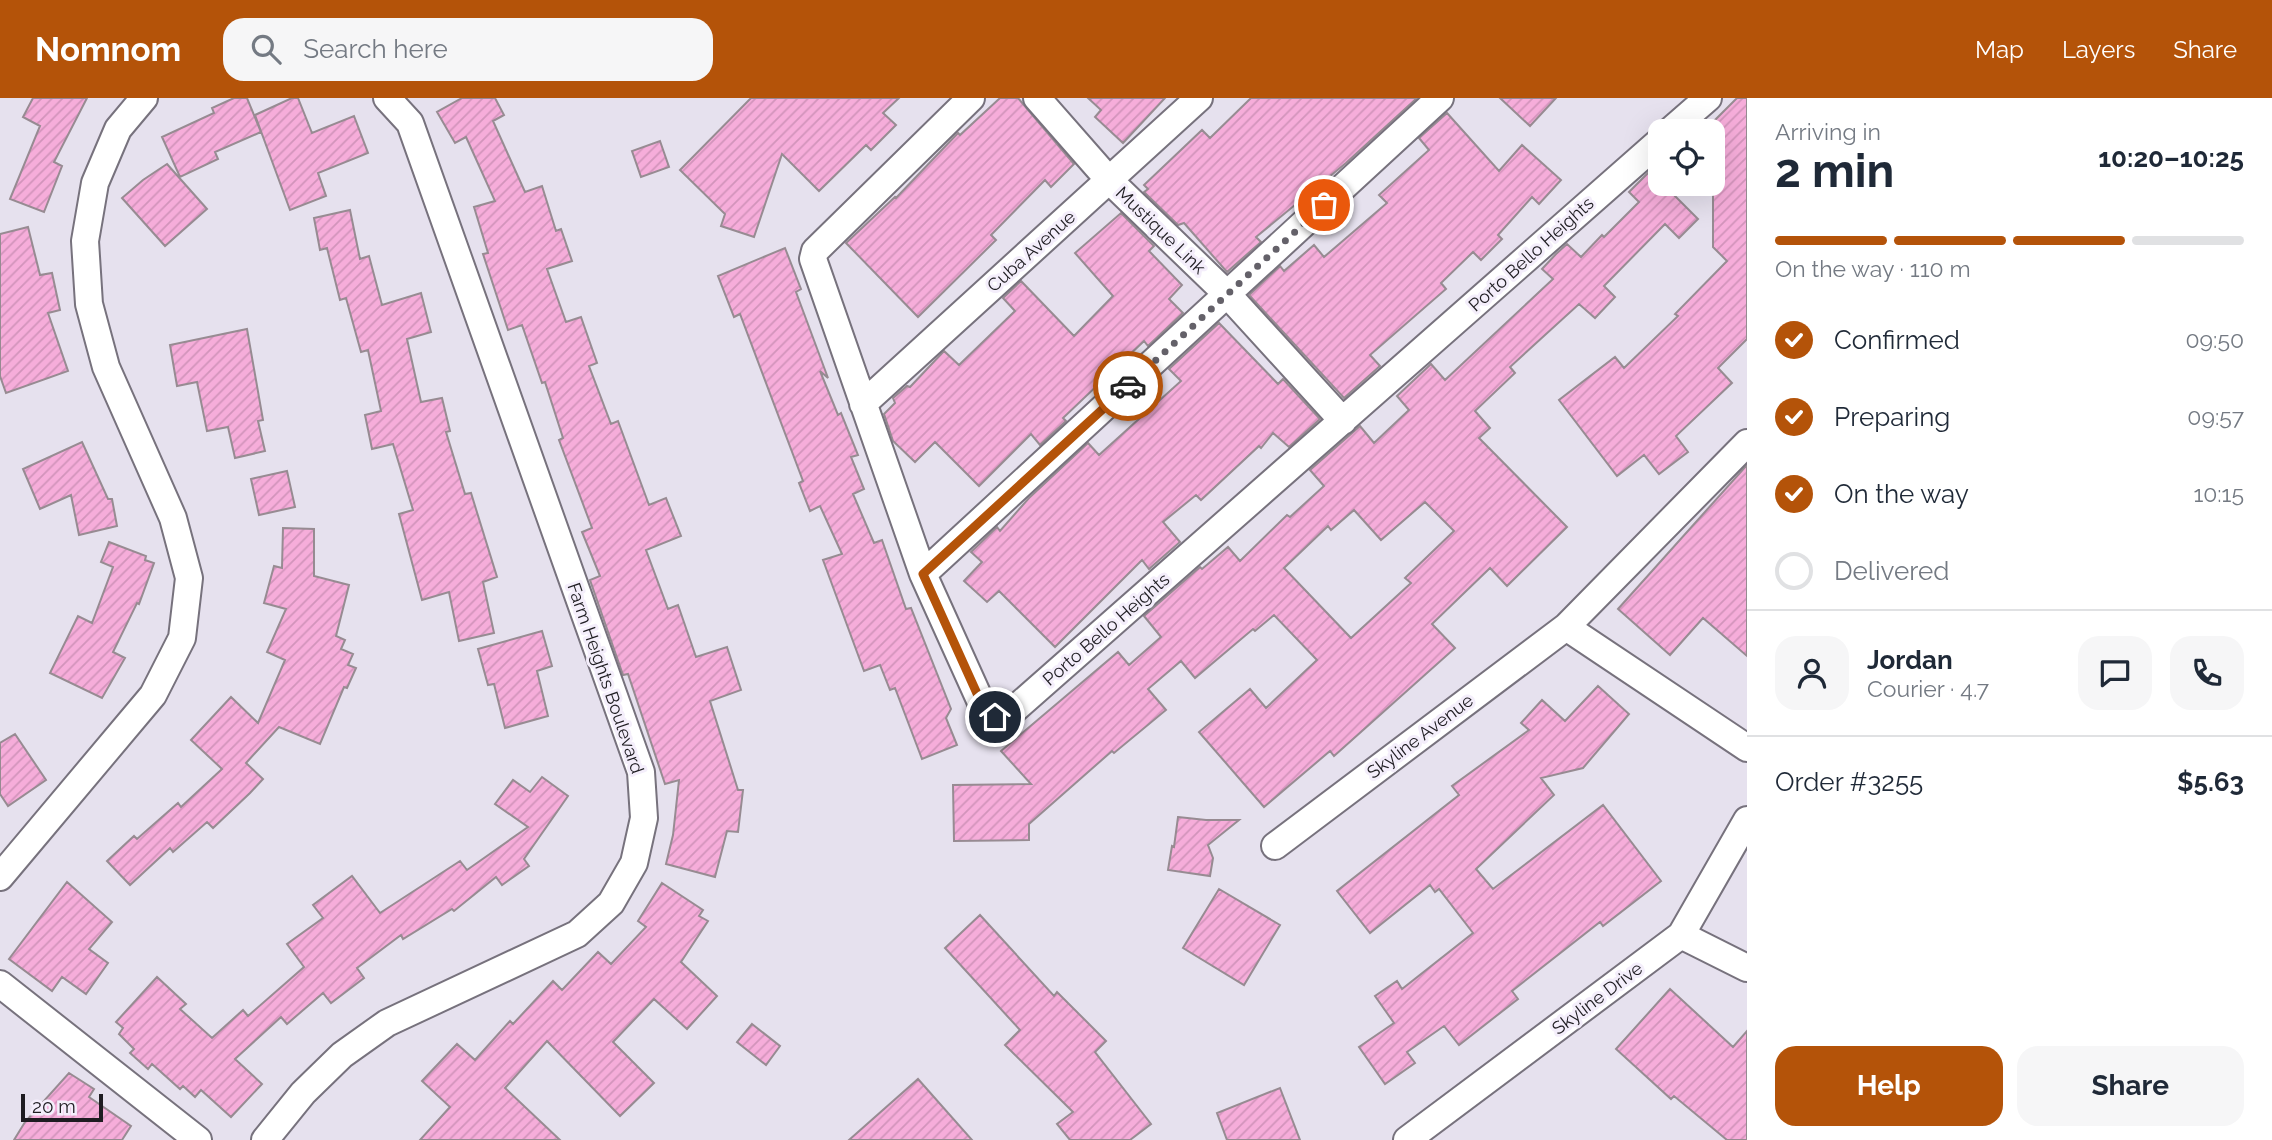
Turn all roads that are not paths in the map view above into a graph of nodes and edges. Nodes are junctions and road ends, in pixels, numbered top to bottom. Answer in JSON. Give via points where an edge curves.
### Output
{"nodes":[{"id":1,"x":144,"y":98,"type":"edge"},
{"id":2,"x":387,"y":98,"type":"edge"},
{"id":3,"x":971,"y":98,"type":"edge"},
{"id":4,"x":1037,"y":98,"type":"edge"},
{"id":5,"x":1199,"y":98,"type":"edge"},
{"id":6,"x":1440,"y":98,"type":"edge"},
{"id":7,"x":1708,"y":98,"type":"edge"},
{"id":8,"x":1684,"y":119,"type":"edge"},
{"id":9,"x":1648,"y":151,"type":"edge"},
{"id":10,"x":1109,"y":180,"type":"junction"},
{"id":11,"x":1228,"y":295,"type":"junction"},
{"id":12,"x":863,"y":404,"type":"junction"},
{"id":13,"x":1343,"y":421,"type":"junction"},
{"id":14,"x":1747,"y":443,"type":"edge"},
{"id":15,"x":923,"y":574,"type":"junction"},
{"id":16,"x":1566,"y":627,"type":"junction"},
{"id":17,"x":1747,"y":748,"type":"edge"},
{"id":18,"x":1747,"y":820,"type":"edge"},
{"id":19,"x":1275,"y":846,"type":"dead end"},
{"id":20,"x":0,"y":877,"type":"edge"},
{"id":21,"x":1681,"y":935,"type":"junction"},
{"id":22,"x":1747,"y":968,"type":"edge"},
{"id":23,"x":0,"y":984,"type":"edge"},
{"id":24,"x":198,"y":1140,"type":"edge"},
{"id":25,"x":265,"y":1140,"type":"edge"},
{"id":26,"x":1407,"y":1140,"type":"edge"}],
"edges":[{"from":1,"to":20,"type":"street","via":[[118,129],[95,183],[85,241],[89,304],[106,367],[173,517],[189,578],[182,638],[153,695]]},
{"from":2,"to":25,"type":"street","name":"Farm Heights Boulevard","via":[[410,123],[415,136],[641,772],[644,818],[634,863],[611,902],[578,934],[387,1023],[342,1055]]},
{"from":3,"to":12,"type":"street","name":"Porto Bello Heights","via":[[815,250],[813,259]]},
{"from":4,"to":10,"type":"street","name":"Mustique Link"},
{"from":5,"to":10,"type":"street","name":"Cuba Avenue"},
{"from":6,"to":11,"type":"street"},
{"from":7,"to":8,"type":"street"},
{"from":9,"to":13,"type":"street","name":"Porto Bello Heights"},
{"from":10,"to":11,"type":"street","name":"Mustique Link"},
{"from":10,"to":12,"type":"street","name":"Cuba Avenue"},
{"from":11,"to":13,"type":"street","name":"Mustique Link"},
{"from":11,"to":15,"type":"street"},
{"from":12,"to":15,"type":"street","name":"Porto Bello Heights"},
{"from":13,"to":15,"type":"street","name":"Porto Bello Heights","via":[[1007,716],[995,717],[984,709]]},
{"from":14,"to":16,"type":"street","name":"Skyline Avenue"},
{"from":16,"to":17,"type":"street"},
{"from":16,"to":19,"type":"street","name":"Skyline Avenue"},
{"from":18,"to":21,"type":"street","name":"Skyline Drive"},
{"from":21,"to":22,"type":"street"},
{"from":21,"to":26,"type":"street","name":"Skyline Drive"},
{"from":23,"to":24,"type":"street"}]}
